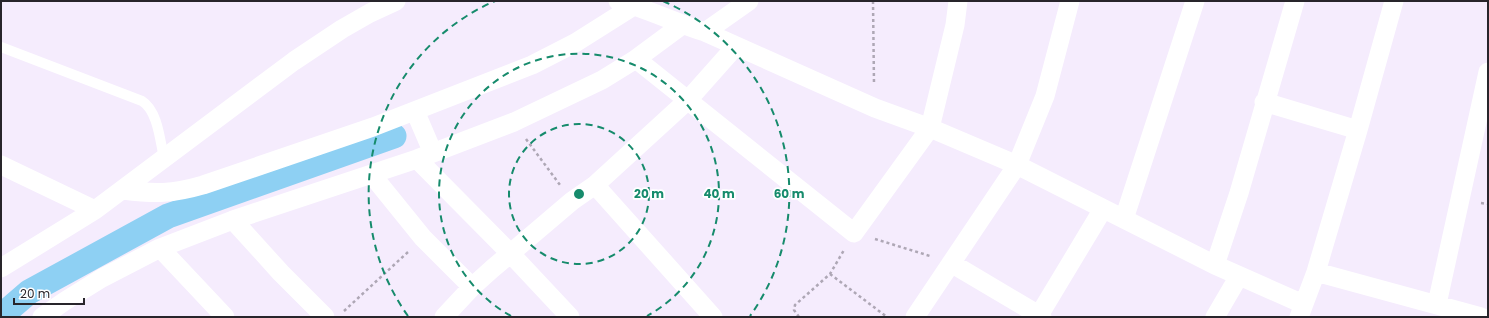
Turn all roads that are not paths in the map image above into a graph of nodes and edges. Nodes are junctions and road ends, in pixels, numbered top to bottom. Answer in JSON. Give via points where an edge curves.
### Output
{"nodes":[{"id":1,"x":396,"y":1,"type":"edge"},
{"id":2,"x":749,"y":1,"type":"edge"},
{"id":3,"x":958,"y":1,"type":"edge"},
{"id":4,"x":1070,"y":1,"type":"edge"},
{"id":5,"x":1195,"y":1,"type":"edge"},
{"id":6,"x":1295,"y":1,"type":"edge"},
{"id":7,"x":1394,"y":1,"type":"edge"},
{"id":8,"x":630,"y":2,"type":"edge"},
{"id":9,"x":682,"y":25,"type":"junction"},
{"id":10,"x":705,"y":32,"type":"junction"},
{"id":11,"x":1,"y":46,"type":"edge"},
{"id":12,"x":736,"y":46,"type":"junction"},
{"id":13,"x":636,"y":59,"type":"junction"},
{"id":14,"x":1488,"y":72,"type":"edge"},
{"id":15,"x":688,"y":100,"type":"junction"},
{"id":16,"x":1264,"y":102,"type":"junction"},
{"id":17,"x":415,"y":111,"type":"junction"},
{"id":18,"x":930,"y":128,"type":"junction"},
{"id":19,"x":1358,"y":130,"type":"junction"},
{"id":20,"x":425,"y":156,"type":"junction"},
{"id":21,"x":164,"y":158,"type":"junction"},
{"id":22,"x":1,"y":165,"type":"edge"},
{"id":23,"x":1017,"y":165,"type":"junction"},
{"id":24,"x":372,"y":175,"type":"junction"},
{"id":25,"x":595,"y":184,"type":"junction"},
{"id":26,"x":123,"y":190,"type":"junction"},
{"id":27,"x":1103,"y":209,"type":"junction"},
{"id":28,"x":95,"y":210,"type":"junction"},
{"id":29,"x":1124,"y":219,"type":"junction"},
{"id":30,"x":233,"y":220,"type":"junction"},
{"id":31,"x":160,"y":248,"type":"junction"},
{"id":32,"x":510,"y":253,"type":"junction"},
{"id":33,"x":952,"y":263,"type":"junction"},
{"id":34,"x":1215,"y":265,"type":"junction"},
{"id":35,"x":1,"y":268,"type":"edge"},
{"id":36,"x":1316,"y":272,"type":"junction"},
{"id":37,"x":1240,"y":276,"type":"junction"},
{"id":38,"x":472,"y":287,"type":"junction"},
{"id":39,"x":1437,"y":304,"type":"junction"},
{"id":40,"x":1301,"y":310,"type":"edge"},
{"id":41,"x":42,"y":317,"type":"edge"},
{"id":42,"x":225,"y":317,"type":"edge"},
{"id":43,"x":325,"y":317,"type":"edge"},
{"id":44,"x":444,"y":317,"type":"edge"},
{"id":45,"x":570,"y":317,"type":"edge"},
{"id":46,"x":713,"y":317,"type":"edge"},
{"id":47,"x":915,"y":317,"type":"edge"},
{"id":48,"x":1039,"y":317,"type":"edge"},
{"id":49,"x":1214,"y":317,"type":"edge"},
{"id":50,"x":1481,"y":317,"type":"edge"}],
"edges":[{"from":1,"to":21,"type":"street","via":[[370,12],[294,61]]},
{"from":2,"to":10,"type":"street"},
{"from":3,"to":18,"type":"street","via":[[956,24]]},
{"from":4,"to":23,"type":"street","via":[[1045,96]]},
{"from":5,"to":29,"type":"street"},
{"from":6,"to":16,"type":"street"},
{"from":7,"to":19,"type":"street"},
{"from":8,"to":9,"type":"street"},
{"from":8,"to":17,"type":"street","via":[[575,43],[532,65]]},
{"from":9,"to":10,"type":"street"},
{"from":9,"to":13,"type":"street"},
{"from":10,"to":12,"type":"street"},
{"from":11,"to":21,"type":"lane","via":[[148,104],[153,112]]},
{"from":12,"to":15,"type":"street"},
{"from":12,"to":18,"type":"street","via":[[874,108]]},
{"from":13,"to":15,"type":"street"},
{"from":13,"to":20,"type":"street","via":[[602,80],[514,122]]},
{"from":14,"to":39,"type":"street"},
{"from":15,"to":18,"type":"street","via":[[854,233]]},
{"from":15,"to":25,"type":"street"},
{"from":16,"to":19,"type":"street"},
{"from":16,"to":34,"type":"street","via":[[1239,193]]},
{"from":17,"to":20,"type":"street"},
{"from":17,"to":26,"type":"street","via":[[179,192]]},
{"from":18,"to":23,"type":"street"},
{"from":19,"to":36,"type":"street"},
{"from":20,"to":24,"type":"street"},
{"from":20,"to":32,"type":"street"},
{"from":21,"to":26,"type":"street"},
{"from":22,"to":28,"type":"street"},
{"from":23,"to":27,"type":"street"},
{"from":23,"to":33,"type":"street"},
{"from":24,"to":30,"type":"street"},
{"from":24,"to":38,"type":"street","via":[[423,238]]},
{"from":25,"to":32,"type":"street"},
{"from":25,"to":46,"type":"street"},
{"from":26,"to":28,"type":"street"},
{"from":27,"to":29,"type":"street"},
{"from":27,"to":48,"type":"street"},
{"from":28,"to":35,"type":"street"},
{"from":29,"to":34,"type":"street"},
{"from":30,"to":31,"type":"street"},
{"from":30,"to":43,"type":"street"},
{"from":31,"to":41,"type":"street","via":[[102,278]]},
{"from":31,"to":42,"type":"street"},
{"from":32,"to":38,"type":"street"},
{"from":32,"to":45,"type":"street"},
{"from":33,"to":47,"type":"street"},
{"from":33,"to":48,"type":"street"},
{"from":34,"to":37,"type":"street"},
{"from":36,"to":39,"type":"street"},
{"from":36,"to":40,"type":"street"},
{"from":37,"to":40,"type":"street"},
{"from":37,"to":49,"type":"street"},
{"from":38,"to":44,"type":"street"},
{"from":39,"to":50,"type":"street"}]}
